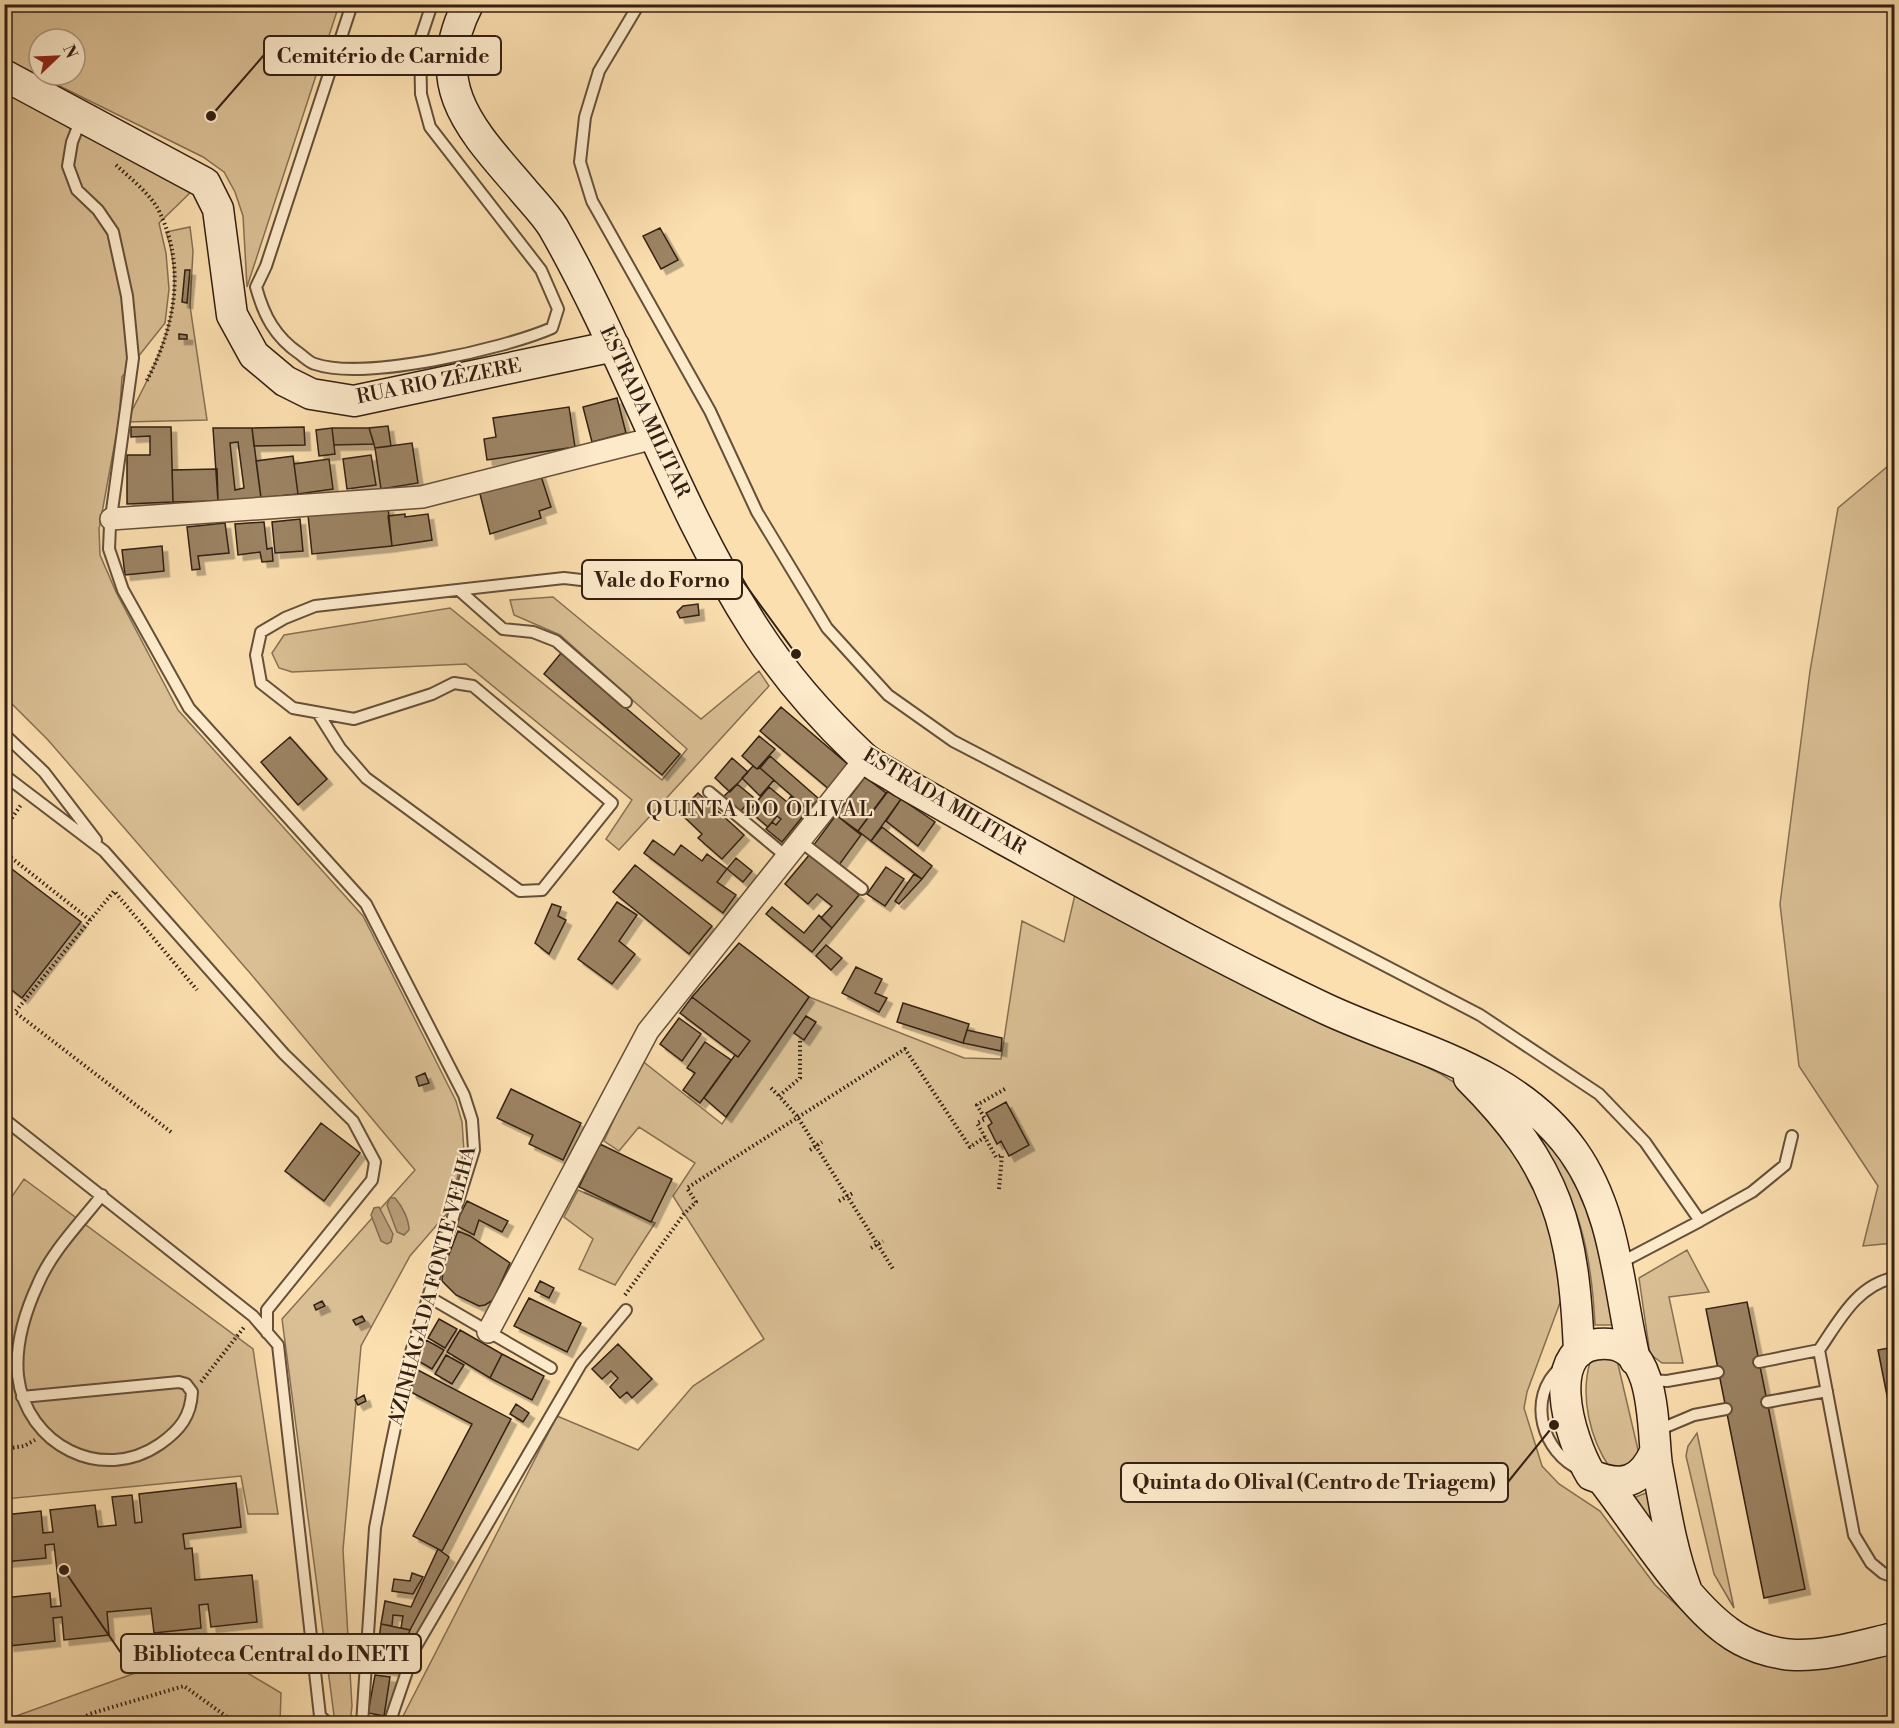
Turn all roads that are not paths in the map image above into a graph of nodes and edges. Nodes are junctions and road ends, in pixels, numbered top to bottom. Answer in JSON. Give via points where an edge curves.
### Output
{"nodes":[{"id":1,"x":352,"y":4,"type":"edge"},
{"id":2,"x":432,"y":4,"type":"edge"},
{"id":3,"x":468,"y":4,"type":"edge"},
{"id":4,"x":639,"y":4,"type":"edge"},
{"id":5,"x":4,"y":75,"type":"edge"},
{"id":6,"x":82,"y":116,"type":"junction"},
{"id":7,"x":614,"y":346,"type":"junction"},
{"id":8,"x":654,"y":438,"type":"junction"},
{"id":9,"x":111,"y":519,"type":"junction"},
{"id":10,"x":722,"y":572,"type":"junction"},
{"id":11,"x":460,"y":591,"type":"junction"},
{"id":12,"x":626,"y":702,"type":"dead end"},
{"id":13,"x":318,"y":713,"type":"junction"},
{"id":14,"x":4,"y":734,"type":"edge"},
{"id":15,"x":865,"y":759,"type":"junction"},
{"id":16,"x":4,"y":775,"type":"edge"},
{"id":17,"x":709,"y":792,"type":"dead end"},
{"id":18,"x":794,"y":849,"type":"junction"},
{"id":19,"x":104,"y":851,"type":"junction"},
{"id":20,"x":862,"y":889,"type":"dead end"},
{"id":21,"x":1454,"y":1063,"type":"junction"},
{"id":22,"x":4,"y":1119,"type":"edge"},
{"id":23,"x":1792,"y":1136,"type":"dead end"},
{"id":24,"x":102,"y":1195,"type":"junction"},
{"id":25,"x":1700,"y":1221,"type":"junction"},
{"id":26,"x":1617,"y":1264,"type":"junction"},
{"id":27,"x":1894,"y":1278,"type":"edge"},
{"id":28,"x":429,"y":1297,"type":"junction"},
{"id":29,"x":626,"y":1310,"type":"road end"},
{"id":30,"x":488,"y":1332,"type":"junction"},
{"id":31,"x":267,"y":1333,"type":"junction"},
{"id":32,"x":1819,"y":1350,"type":"junction"},
{"id":33,"x":1575,"y":1354,"type":"junction"},
{"id":34,"x":1759,"y":1362,"type":"dead end"},
{"id":35,"x":551,"y":1368,"type":"dead end"},
{"id":36,"x":1640,"y":1370,"type":"junction"},
{"id":37,"x":1718,"y":1372,"type":"dead end"},
{"id":38,"x":1827,"y":1390,"type":"junction"},
{"id":39,"x":22,"y":1397,"type":"junction"},
{"id":40,"x":1767,"y":1402,"type":"dead end"},
{"id":41,"x":1726,"y":1409,"type":"dead end"},
{"id":42,"x":1655,"y":1442,"type":"junction"},
{"id":43,"x":1597,"y":1477,"type":"junction"},
{"id":44,"x":1894,"y":1577,"type":"edge"},
{"id":45,"x":1686,"y":1589,"type":"junction"},
{"id":46,"x":1894,"y":1638,"type":"edge"},
{"id":47,"x":324,"y":1720,"type":"edge"},
{"id":48,"x":362,"y":1724,"type":"edge"},
{"id":49,"x":389,"y":1724,"type":"edge"}],
"edges":[{"from":1,"to":2,"type":"lane","via":[[256,287],[264,315],[284,343],[314,364],[387,369],[527,339],[552,328],[558,309],[540,270],[430,127],[421,94],[420,40]]},
{"from":3,"to":7,"type":"street","name":"ESTRADA MILITAR","via":[[456,28],[451,55],[453,87],[469,127],[550,222]]},
{"from":4,"to":25,"type":"lane","via":[[599,71],[585,117],[580,162],[592,201],[710,411],[757,512],[827,628],[888,694],[952,741],[1480,1014],[1599,1094],[1645,1142]]},
{"from":5,"to":6,"type":"street","name":"RUA RIO ZÊZERE"},
{"from":6,"to":7,"type":"street","name":"RUA RIO ZÊZERE","via":[[205,183],[218,209],[232,315],[254,355],[285,381],[311,394],[354,401]]},
{"from":6,"to":9,"type":"lane","name":"AZINHAGA DA FONTE VELHA","via":[[68,166],[77,190],[98,210],[112,232],[127,297],[133,358]]},
{"from":7,"to":8,"type":"street","name":"ESTRADA MILITAR"},
{"from":8,"to":9,"type":"street","via":[[422,497]]},
{"from":8,"to":10,"type":"street","name":"ESTRADA MILITAR"},
{"from":9,"to":28,"type":"lane","name":"AZINHAGA DA FONTE VELHA","via":[[110,549],[123,590],[189,708],[366,904],[464,1095],[472,1120],[474,1150]]},
{"from":10,"to":11,"type":"lane","via":[[668,590],[564,578]]},
{"from":10,"to":15,"type":"street","name":"ESTRADA MILITAR","via":[[780,665]]},
{"from":11,"to":12,"type":"lane","via":[[504,629],[533,632],[556,641]]},
{"from":11,"to":13,"type":"lane","via":[[315,606],[261,632],[256,655],[261,683],[293,708]]},
{"from":13,"to":13,"type":"lane","via":[[354,719],[454,683],[473,686],[612,802],[542,890],[520,891],[366,778],[340,748]]},
{"from":14,"to":19,"type":"lane","via":[[44,772]]},
{"from":15,"to":18,"type":"street"},
{"from":15,"to":21,"type":"street","name":"ESTRADA MILITAR","via":[[1078,880],[1266,978],[1329,1010]]},
{"from":16,"to":19,"type":"lane"},
{"from":17,"to":18,"type":"lane"},
{"from":18,"to":20,"type":"lane"},
{"from":18,"to":30,"type":"street","via":[[648,1031]]},
{"from":19,"to":31,"type":"lane","via":[[284,1054],[353,1121],[375,1162],[372,1180],[267,1310]]},
{"from":21,"to":26,"type":"street","name":"ESTRADA MILITAR","via":[[1519,1096],[1550,1122],[1597,1190]]},
{"from":21,"to":33,"type":"street","name":"ESTRADA MILITAR","via":[[1500,1109],[1536,1158],[1561,1214],[1574,1274]]},
{"from":22,"to":24,"type":"lane"},
{"from":23,"to":25,"type":"lane","via":[[1785,1165],[1752,1192]]},
{"from":24,"to":31,"type":"lane","via":[[253,1316]]},
{"from":24,"to":39,"type":"lane","via":[[38,1282],[24,1318],[18,1354]]},
{"from":25,"to":26,"type":"lane"},
{"from":26,"to":36,"type":"street","name":"ESTRADA MILITAR"},
{"from":27,"to":32,"type":"lane","via":[[1871,1285],[1852,1303]]},
{"from":28,"to":30,"type":"lane"},
{"from":28,"to":48,"type":"lane","name":"AZINHAGA DA FONTE VELHA","via":[[411,1352],[375,1528]]},
{"from":29,"to":49,"type":"lane","via":[[582,1364],[416,1648]]},
{"from":30,"to":35,"type":"lane"},
{"from":31,"to":47,"type":"lane","via":[[278,1345]]},
{"from":32,"to":34,"type":"lane"},
{"from":32,"to":38,"type":"lane"},
{"from":33,"to":36,"type":"street","via":[[1592,1346],[1613,1344],[1624,1349]]},
{"from":33,"to":43,"type":"street","name":"ESTRADA MILITAR","via":[[1566,1372],[1569,1420],[1576,1444]]},
{"from":36,"to":37,"type":"lane","via":[[1667,1381]]},
{"from":36,"to":42,"type":"street","name":"ESTRADA MILITAR","via":[[1654,1410]]},
{"from":38,"to":40,"type":"lane"},
{"from":38,"to":44,"type":"lane","via":[[1854,1534],[1870,1563]]},
{"from":39,"to":39,"type":"lane","via":[[179,1382],[192,1392],[187,1418],[170,1437],[130,1459],[89,1458],[64,1450],[45,1435]]},
{"from":41,"to":42,"type":"lane","via":[[1694,1415]]},
{"from":42,"to":43,"type":"street","via":[[1649,1465],[1638,1476],[1617,1482]]},
{"from":42,"to":45,"type":"street","name":"ESTRADA MILITAR","via":[[1676,1562]]},
{"from":43,"to":45,"type":"street","name":"ESTRADA MILITAR"},
{"from":45,"to":46,"type":"street","name":"ESTRADA MILITAR","via":[[1728,1632],[1761,1649],[1795,1655]]}]}
